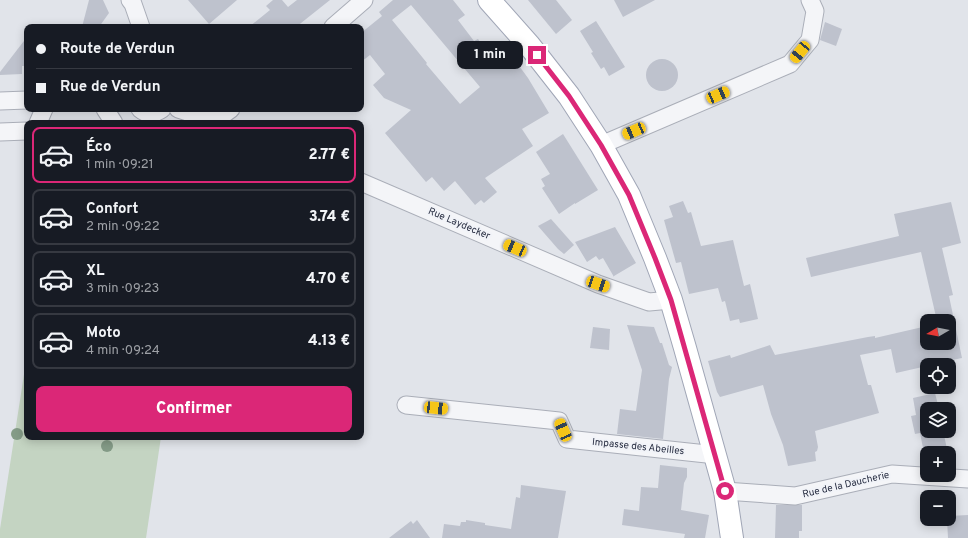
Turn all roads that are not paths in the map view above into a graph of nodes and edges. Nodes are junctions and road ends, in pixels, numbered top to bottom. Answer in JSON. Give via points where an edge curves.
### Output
{"nodes":[{"id":1,"x":130,"y":0,"type":"edge"},
{"id":2,"x":364,"y":0,"type":"edge"},
{"id":3,"x":489,"y":0,"type":"edge"},
{"id":4,"x":810,"y":0,"type":"edge"},
{"id":5,"x":140,"y":24,"type":"edge"},
{"id":6,"x":336,"y":24,"type":"edge"},
{"id":7,"x":24,"y":100,"type":"edge"},
{"id":8,"x":0,"y":101,"type":"edge"},
{"id":9,"x":145,"y":112,"type":"edge"},
{"id":10,"x":156,"y":112,"type":"edge"},
{"id":11,"x":187,"y":112,"type":"edge"},
{"id":12,"x":228,"y":112,"type":"edge"},
{"id":13,"x":210,"y":120,"type":"edge"},
{"id":14,"x":218,"y":120,"type":"edge"},
{"id":15,"x":24,"y":131,"type":"edge"},
{"id":16,"x":0,"y":132,"type":"edge"},
{"id":17,"x":601,"y":145,"type":"junction"},
{"id":18,"x":364,"y":183,"type":"edge"},
{"id":19,"x":671,"y":300,"type":"junction"},
{"id":20,"x":406,"y":405,"type":"dead end"},
{"id":21,"x":716,"y":455,"type":"junction"},
{"id":22,"x":968,"y":479,"type":"edge"},
{"id":23,"x":725,"y":491,"type":"junction"},
{"id":24,"x":732,"y":538,"type":"edge"}],
"edges":[{"from":1,"to":5,"type":"street"},
{"from":2,"to":6,"type":"street"},
{"from":3,"to":17,"type":"main road","via":[[569,96]]},
{"from":4,"to":17,"type":"street","via":[[815,11],[810,40],[790,64]]},
{"from":7,"to":8,"type":"street"},
{"from":9,"to":10,"type":"street"},
{"from":11,"to":13,"type":"street"},
{"from":12,"to":14,"type":"street"},
{"from":15,"to":16,"type":"street"},
{"from":17,"to":19,"type":"main road","via":[[629,195]]},
{"from":18,"to":19,"type":"street","name":"Rue Laydecker","via":[[598,284],[649,302]]},
{"from":19,"to":21,"type":"main road"},
{"from":20,"to":21,"type":"street","name":"Impasse des Abeilles","via":[[559,421],[567,440]]},
{"from":21,"to":23,"type":"main road"},
{"from":22,"to":23,"type":"street","name":"Rue de la Daucherie","via":[[892,474],[795,496]]},
{"from":23,"to":24,"type":"main road"}]}
